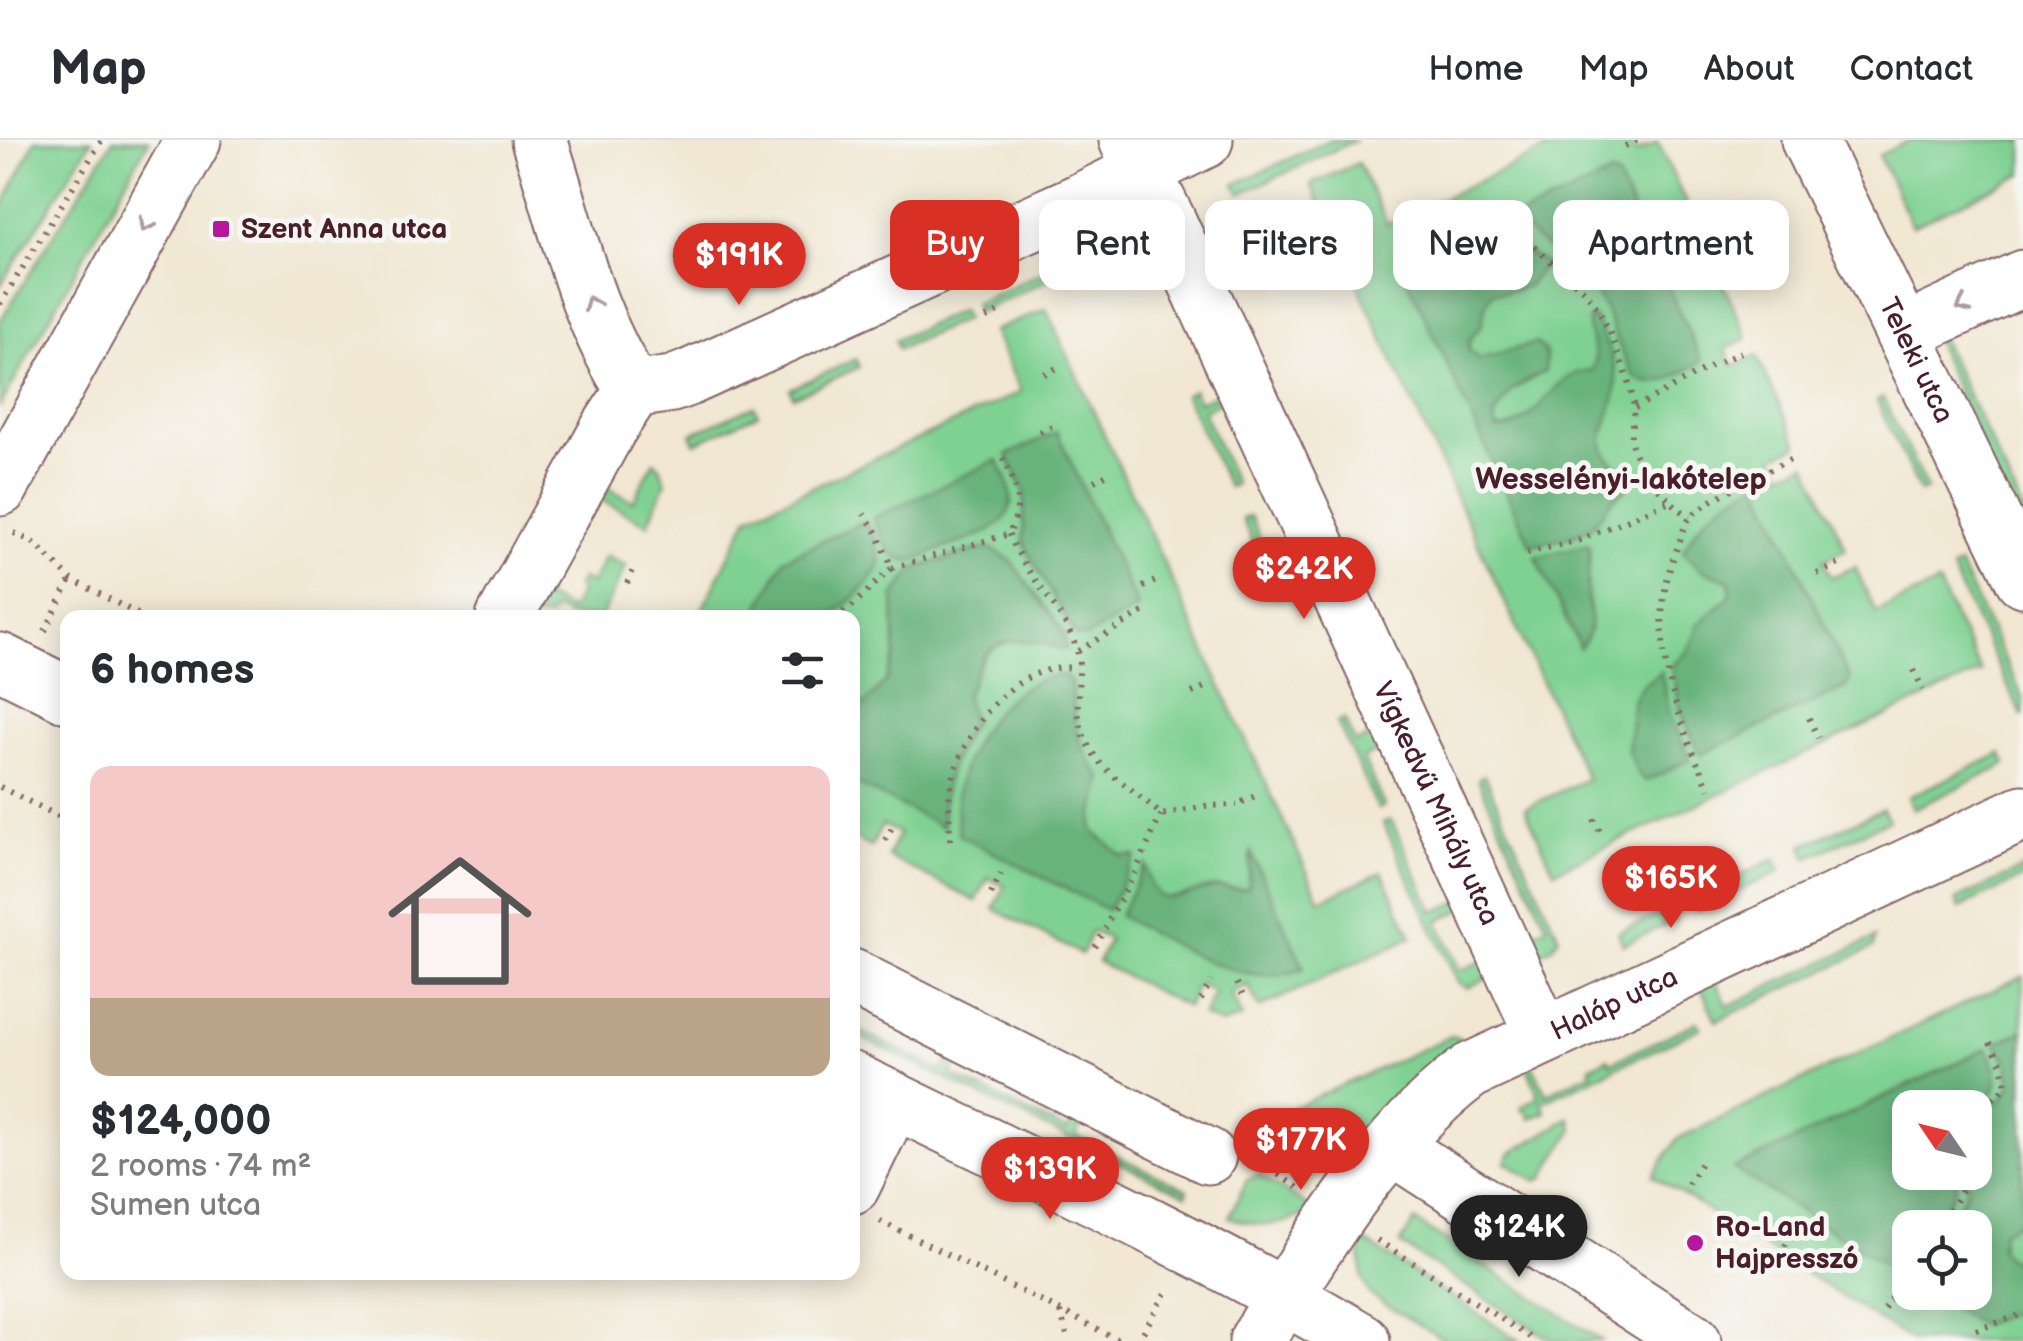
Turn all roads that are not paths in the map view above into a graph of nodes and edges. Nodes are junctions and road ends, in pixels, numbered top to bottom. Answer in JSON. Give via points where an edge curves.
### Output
{"nodes":[{"id":1,"x":193,"y":140,"type":"edge"},
{"id":2,"x":539,"y":140,"type":"edge"},
{"id":3,"x":1205,"y":140,"type":"edge"},
{"id":4,"x":1809,"y":140,"type":"edge"},
{"id":5,"x":1134,"y":156,"type":"edge"},
{"id":6,"x":2023,"y":278,"type":"edge"},
{"id":7,"x":1903,"y":333,"type":"junction"},
{"id":8,"x":634,"y":390,"type":"junction"},
{"id":9,"x":0,"y":488,"type":"edge"},
{"id":10,"x":2023,"y":579,"type":"edge"},
{"id":11,"x":508,"y":610,"type":"edge"},
{"id":12,"x":0,"y":661,"type":"edge"},
{"id":13,"x":60,"y":690,"type":"edge"},
{"id":14,"x":2023,"y":814,"type":"edge"},
{"id":15,"x":860,"y":981,"type":"edge"},
{"id":16,"x":1543,"y":1035,"type":"junction"},
{"id":17,"x":873,"y":1090,"type":"edge"},
{"id":18,"x":1393,"y":1148,"type":"junction"},
{"id":19,"x":1227,"y":1155,"type":"road end"},
{"id":20,"x":861,"y":1201,"type":"edge"},
{"id":21,"x":1284,"y":1295,"type":"junction"},
{"id":22,"x":1257,"y":1341,"type":"edge"},
{"id":23,"x":1362,"y":1341,"type":"edge"},
{"id":24,"x":1693,"y":1341,"type":"edge"}],
"edges":[{"from":1,"to":9,"type":"street","one_way":true},
{"from":8,"to":2,"type":"street","one_way":true,"via":[[577,270]]},
{"from":3,"to":5,"type":"street"},
{"from":4,"to":7,"type":"street","name":"Teleki utca"},
{"from":5,"to":8,"type":"street","via":[[688,378]]},
{"from":5,"to":16,"type":"street","name":"Vígkedvű Mihály utca"},
{"from":6,"to":7,"type":"street","one_way":true},
{"from":7,"to":10,"type":"street","name":"Teleki utca"},
{"from":8,"to":11,"type":"street"},
{"from":12,"to":13,"type":"street"},
{"from":14,"to":16,"type":"street","name":"Haláp utca"},
{"from":15,"to":19,"type":"street"},
{"from":16,"to":18,"type":"street","name":"Haláp utca","via":[[1458,1080]]},
{"from":17,"to":20,"type":"street"},
{"from":17,"to":21,"type":"street"},
{"from":18,"to":21,"type":"street","name":"Haláp utca"},
{"from":18,"to":24,"type":"street"},
{"from":21,"to":22,"type":"street","name":"Haláp utca"},
{"from":21,"to":23,"type":"street"}]}
